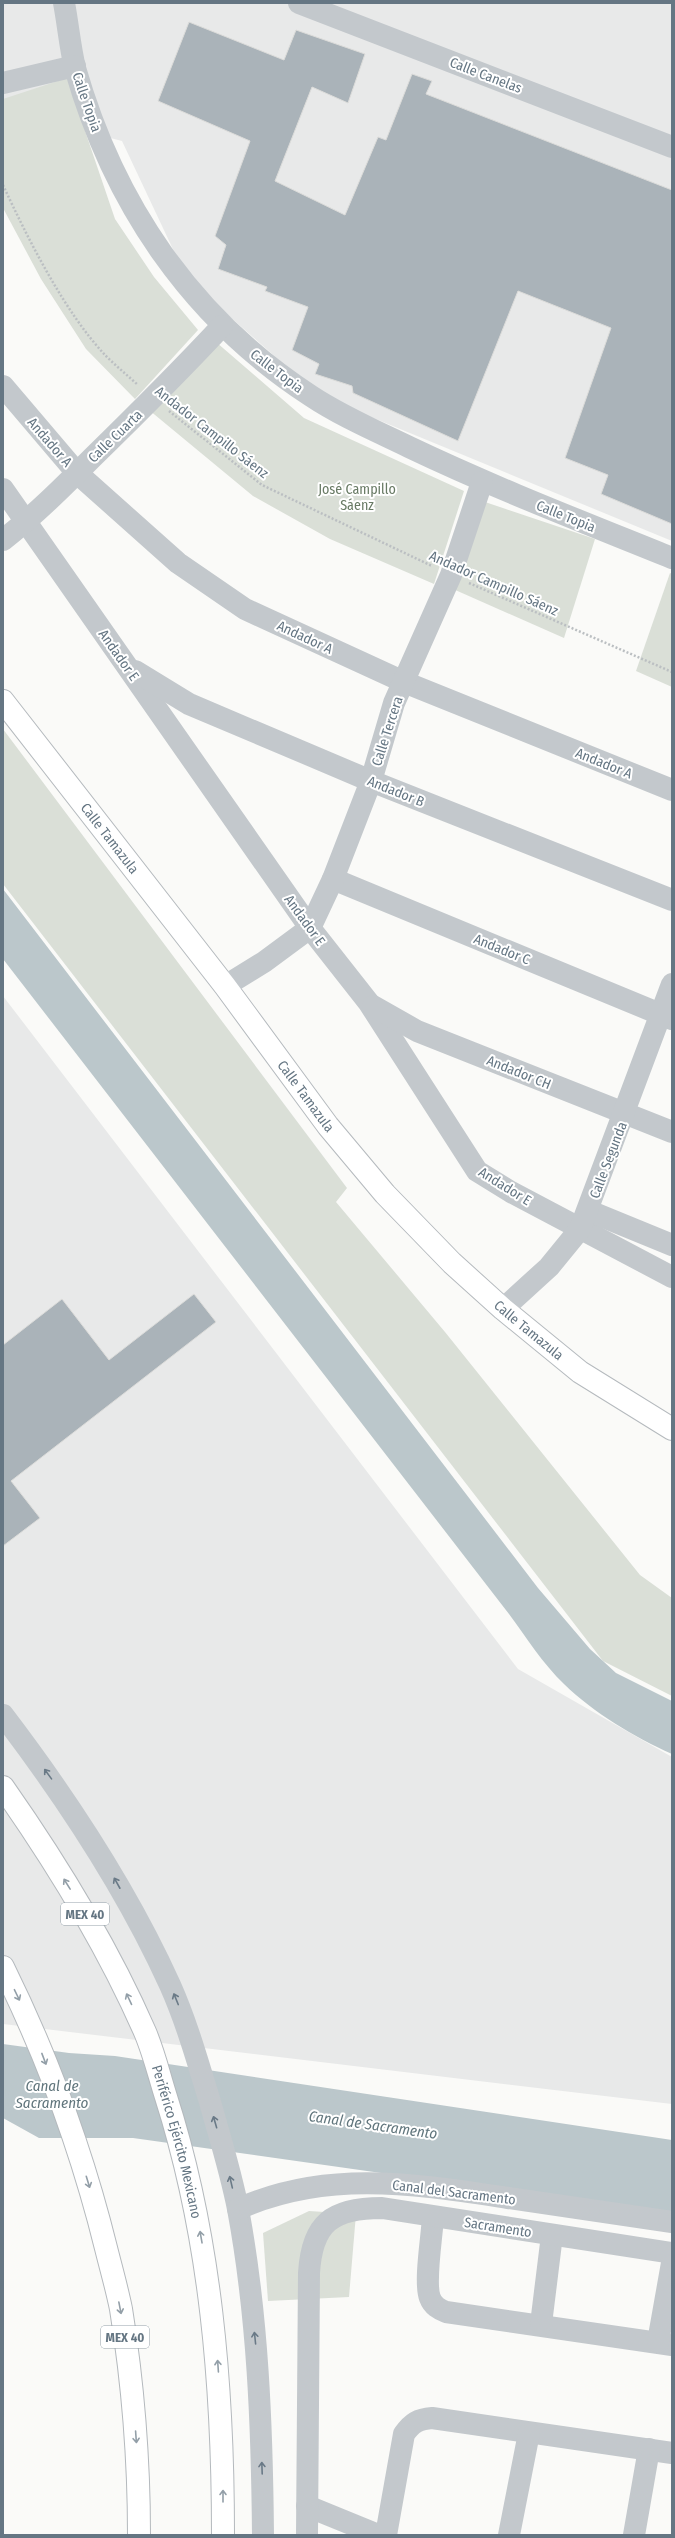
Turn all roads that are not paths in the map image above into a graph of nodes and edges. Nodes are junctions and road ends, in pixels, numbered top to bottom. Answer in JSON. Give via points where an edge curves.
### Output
{"nodes":[{"id":1,"x":64,"y":3,"type":"edge"},
{"id":2,"x":299,"y":3,"type":"edge"},
{"id":3,"x":75,"y":66,"type":"junction"},
{"id":4,"x":3,"y":83,"type":"edge"},
{"id":5,"x":672,"y":147,"type":"edge"},
{"id":6,"x":222,"y":326,"type":"junction"},
{"id":7,"x":3,"y":386,"type":"edge"},
{"id":8,"x":77,"y":473,"type":"junction"},
{"id":9,"x":482,"y":482,"type":"junction"},
{"id":10,"x":3,"y":489,"type":"edge"},
{"id":11,"x":27,"y":522,"type":"junction"},
{"id":12,"x":3,"y":540,"type":"edge"},
{"id":13,"x":672,"y":558,"type":"edge"},
{"id":14,"x":127,"y":667,"type":"junction"},
{"id":15,"x":404,"y":682,"type":"junction"},
{"id":16,"x":3,"y":700,"type":"edge"},
{"id":17,"x":371,"y":781,"type":"junction"},
{"id":18,"x":672,"y":790,"type":"edge"},
{"id":19,"x":333,"y":879,"type":"junction"},
{"id":20,"x":672,"y":900,"type":"edge"},
{"id":21,"x":310,"y":928,"type":"junction"},
{"id":22,"x":672,"y":984,"type":"edge"},
{"id":23,"x":225,"y":986,"type":"junction"},
{"id":24,"x":369,"y":1003,"type":"junction"},
{"id":25,"x":666,"y":1017,"type":"edge"},
{"id":26,"x":625,"y":1114,"type":"junction"},
{"id":27,"x":672,"y":1132,"type":"edge"},
{"id":28,"x":584,"y":1220,"type":"junction"},
{"id":29,"x":672,"y":1245,"type":"edge"},
{"id":30,"x":672,"y":1277,"type":"edge"},
{"id":31,"x":503,"y":1309,"type":"junction"},
{"id":32,"x":672,"y":1429,"type":"edge"},
{"id":33,"x":3,"y":1715,"type":"edge"},
{"id":34,"x":3,"y":1786,"type":"edge"},
{"id":35,"x":3,"y":1967,"type":"edge"},
{"id":36,"x":238,"y":2209,"type":"junction"},
{"id":37,"x":433,"y":2217,"type":"junction"},
{"id":38,"x":672,"y":2222,"type":"edge"},
{"id":39,"x":552,"y":2235,"type":"junction"},
{"id":40,"x":672,"y":2253,"type":"edge"},
{"id":41,"x":672,"y":2263,"type":"edge"},
{"id":42,"x":541,"y":2324,"type":"junction"},
{"id":43,"x":665,"y":2343,"type":"edge"},
{"id":44,"x":529,"y":2433,"type":"junction"},
{"id":45,"x":649,"y":2449,"type":"junction"},
{"id":46,"x":672,"y":2452,"type":"edge"},
{"id":47,"x":307,"y":2506,"type":"junction"},
{"id":48,"x":139,"y":2535,"type":"edge"},
{"id":49,"x":222,"y":2535,"type":"edge"},
{"id":50,"x":263,"y":2535,"type":"edge"},
{"id":51,"x":307,"y":2535,"type":"edge"},
{"id":52,"x":378,"y":2535,"type":"edge"},
{"id":53,"x":386,"y":2535,"type":"edge"},
{"id":54,"x":509,"y":2535,"type":"edge"},
{"id":55,"x":634,"y":2535,"type":"edge"}],
"edges":[{"from":1,"to":3,"type":"street","name":"Calle Topia"},
{"from":2,"to":5,"type":"street","name":"Calle Canelas"},
{"from":3,"to":4,"type":"street"},
{"from":3,"to":6,"type":"street","name":"Calle Topia","via":[[92,120],[129,203],[171,266]]},
{"from":6,"to":8,"type":"street","name":"Calle Cuarta","via":[[153,399]]},
{"from":6,"to":9,"type":"street","name":"Calle Topia","via":[[252,353],[312,397]]},
{"from":7,"to":8,"type":"street","name":"Andador A"},
{"from":8,"to":11,"type":"street","name":"Calle Cuarta"},
{"from":8,"to":15,"type":"street","name":"Andador A","via":[[178,563],[245,609]]},
{"from":9,"to":13,"type":"street","name":"Calle Topia"},
{"from":9,"to":15,"type":"street","name":"Calle Tercera","via":[[451,575]]},
{"from":10,"to":11,"type":"street","name":"Andador E"},
{"from":11,"to":12,"type":"street","name":"Calle Cuarta"},
{"from":11,"to":14,"type":"street","name":"Andador E"},
{"from":14,"to":17,"type":"street","name":"Andador B","via":[[190,704]]},
{"from":14,"to":21,"type":"street","name":"Andador E"},
{"from":15,"to":17,"type":"street","name":"Calle Tercera","via":[[394,703]]},
{"from":15,"to":18,"type":"street","name":"Andador A"},
{"from":16,"to":23,"type":"main road","name":"Calle Tamazula"},
{"from":17,"to":19,"type":"street","name":"Calle Tercera"},
{"from":17,"to":20,"type":"street","name":"Andador B"},
{"from":19,"to":21,"type":"street","name":"Calle Tercera"},
{"from":19,"to":25,"type":"street","name":"Andador C"},
{"from":21,"to":23,"type":"street","name":"Calle Tercera","via":[[264,962]]},
{"from":21,"to":24,"type":"street","name":"Andador E"},
{"from":22,"to":25,"type":"street","name":"Calle Segunda"},
{"from":23,"to":31,"type":"main road","name":"Calle Tamazula","via":[[328,1126],[385,1194],[452,1264]]},
{"from":24,"to":26,"type":"street","name":"Andador CH","via":[[417,1031]]},
{"from":24,"to":28,"type":"street","name":"Andador E","via":[[477,1171]]},
{"from":25,"to":26,"type":"street","name":"Calle Segunda"},
{"from":26,"to":27,"type":"street","name":"Andador CH"},
{"from":26,"to":28,"type":"street","name":"Calle Segunda"},
{"from":28,"to":29,"type":"street"},
{"from":28,"to":30,"type":"street","name":"Andador E"},
{"from":28,"to":31,"type":"street","name":"Calle Segunda","via":[[549,1267]]},
{"from":31,"to":32,"type":"main road","name":"Calle Tamazula","via":[[580,1372]]},
{"from":36,"to":33,"type":"street","one_way":true,"via":[[190,2036],[170,1986],[110,1871],[50,1777]]},
{"from":49,"to":34,"type":"main road","name":"Periférico Ejército Mexicano","number":"MEX 40","one_way":true,"via":[[218,2365],[201,2238],[183,2150],[145,2034],[111,1962],[68,1885]]},
{"from":35,"to":48,"type":"main road","number":"MEX 40","one_way":true,"via":[[30,2023],[76,2145],[95,2205],[121,2308],[132,2389],[139,2476]]},
{"from":36,"to":38,"type":"street","name":"Canal del Sacramento","via":[[266,2196],[349,2182],[436,2187]]},
{"from":50,"to":36,"type":"street","one_way":true,"via":[[259,2377]]},
{"from":37,"to":39,"type":"street","name":"Sacramento"},
{"from":37,"to":42,"type":"street","via":[[428,2286],[430,2298],[436,2308],[446,2312]]},
{"from":37,"to":47,"type":"street","name":"Sacramento","via":[[382,2208],[365,2208],[326,2222],[314,2238],[310,2258]]},
{"from":39,"to":40,"type":"street","name":"Sacramento"},
{"from":39,"to":42,"type":"street"},
{"from":41,"to":43,"type":"street"},
{"from":42,"to":43,"type":"street"},
{"from":44,"to":45,"type":"street"},
{"from":44,"to":53,"type":"street","via":[[432,2418],[412,2423],[404,2434]]},
{"from":44,"to":54,"type":"street"},
{"from":45,"to":46,"type":"street"},
{"from":45,"to":55,"type":"street"},
{"from":47,"to":51,"type":"street"},
{"from":47,"to":52,"type":"street"}]}
